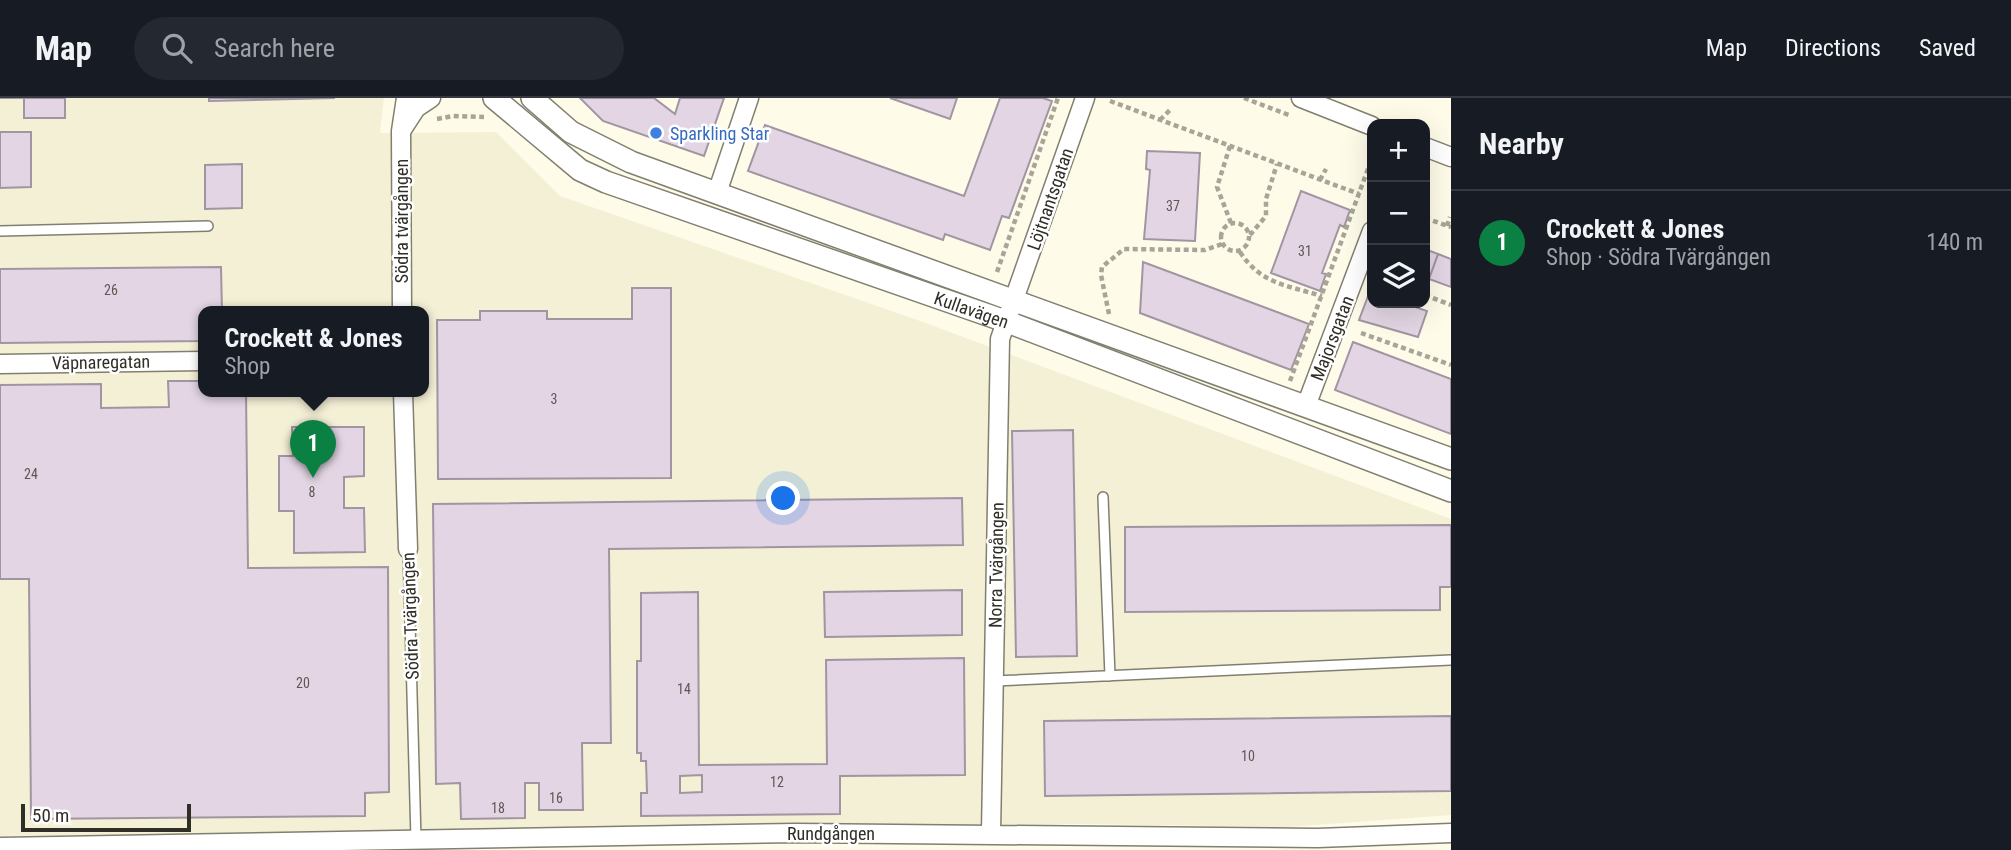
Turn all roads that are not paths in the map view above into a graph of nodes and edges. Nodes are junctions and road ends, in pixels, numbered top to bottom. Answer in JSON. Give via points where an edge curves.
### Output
{"nodes":[{"id":1,"x":406,"y":98,"type":"edge"},
{"id":2,"x":432,"y":98,"type":"edge"},
{"id":3,"x":532,"y":98,"type":"edge"},
{"id":4,"x":749,"y":98,"type":"edge"},
{"id":5,"x":1085,"y":98,"type":"edge"},
{"id":6,"x":1301,"y":98,"type":"edge"},
{"id":7,"x":501,"y":103,"type":"edge"},
{"id":8,"x":1367,"y":124,"type":"edge"},
{"id":9,"x":401,"y":131,"type":"junction"},
{"id":10,"x":1430,"y":149,"type":"edge"},
{"id":11,"x":1451,"y":157,"type":"edge"},
{"id":12,"x":717,"y":193,"type":"junction"},
{"id":13,"x":208,"y":226,"type":"dead end"},
{"id":14,"x":0,"y":232,"type":"edge"},
{"id":15,"x":1367,"y":244,"type":"edge"},
{"id":16,"x":1013,"y":299,"type":"junction"},
{"id":17,"x":401,"y":306,"type":"edge"},
{"id":18,"x":1005,"y":321,"type":"junction"},
{"id":19,"x":198,"y":361,"type":"edge"},
{"id":20,"x":0,"y":364,"type":"edge"},
{"id":21,"x":403,"y":397,"type":"edge"},
{"id":22,"x":1306,"y":406,"type":"junction"},
{"id":23,"x":1451,"y":459,"type":"edge"},
{"id":24,"x":1451,"y":491,"type":"edge"},
{"id":25,"x":1103,"y":497,"type":"dead end"},
{"id":26,"x":408,"y":550,"type":"joint"},
{"id":27,"x":1451,"y":660,"type":"edge"},
{"id":28,"x":1110,"y":676,"type":"junction"},
{"id":29,"x":993,"y":681,"type":"junction"},
{"id":30,"x":990,"y":833,"type":"junction"},
{"id":31,"x":1451,"y":833,"type":"edge"},
{"id":32,"x":416,"y":839,"type":"junction"},
{"id":33,"x":1316,"y":844,"type":"edge"},
{"id":34,"x":0,"y":847,"type":"edge"}],
"edges":[{"from":1,"to":9,"type":"street","name":"Södra tvärgången"},
{"from":2,"to":9,"type":"street","via":[[416,108]]},
{"from":3,"to":12,"type":"street","name":"Kullavägen","via":[[570,132],[598,149]]},
{"from":4,"to":12,"type":"street"},
{"from":5,"to":16,"type":"street","name":"Löjtnantsgatan"},
{"from":6,"to":8,"type":"street"},
{"from":7,"to":18,"type":"street","name":"Kullavägen","via":[[562,156],[606,182]]},
{"from":9,"to":17,"type":"street","name":"Södra tvärgången"},
{"from":10,"to":11,"type":"street"},
{"from":12,"to":16,"type":"street","name":"Kullavägen"},
{"from":13,"to":14,"type":"lane"},
{"from":15,"to":22,"type":"street","name":"Majorsgatan"},
{"from":16,"to":18,"type":"street","name":"Norra Tvärgången"},
{"from":16,"to":22,"type":"street","name":"Kullavägen"},
{"from":18,"to":24,"type":"street","name":"Kullavägen"},
{"from":18,"to":29,"type":"street","name":"Norra Tvärgången","via":[[1000,339]]},
{"from":19,"to":20,"type":"street","name":"Väpnaregatan"},
{"from":21,"to":26,"type":"street","name":"Södra Tvärgången"},
{"from":22,"to":23,"type":"street","name":"Kullavägen"},
{"from":25,"to":28,"type":"lane"},
{"from":26,"to":32,"type":"lane","name":"Södra Tvärgången"},
{"from":27,"to":28,"type":"lane"},
{"from":28,"to":29,"type":"lane"},
{"from":29,"to":30,"type":"street","name":"Norra Tvärgången"},
{"from":30,"to":32,"type":"street","name":"Rundgången"},
{"from":30,"to":33,"type":"street","name":"Rundgången"},
{"from":31,"to":33,"type":"street","name":"Rundgången"},
{"from":32,"to":34,"type":"street","name":"Rundgången"}]}
